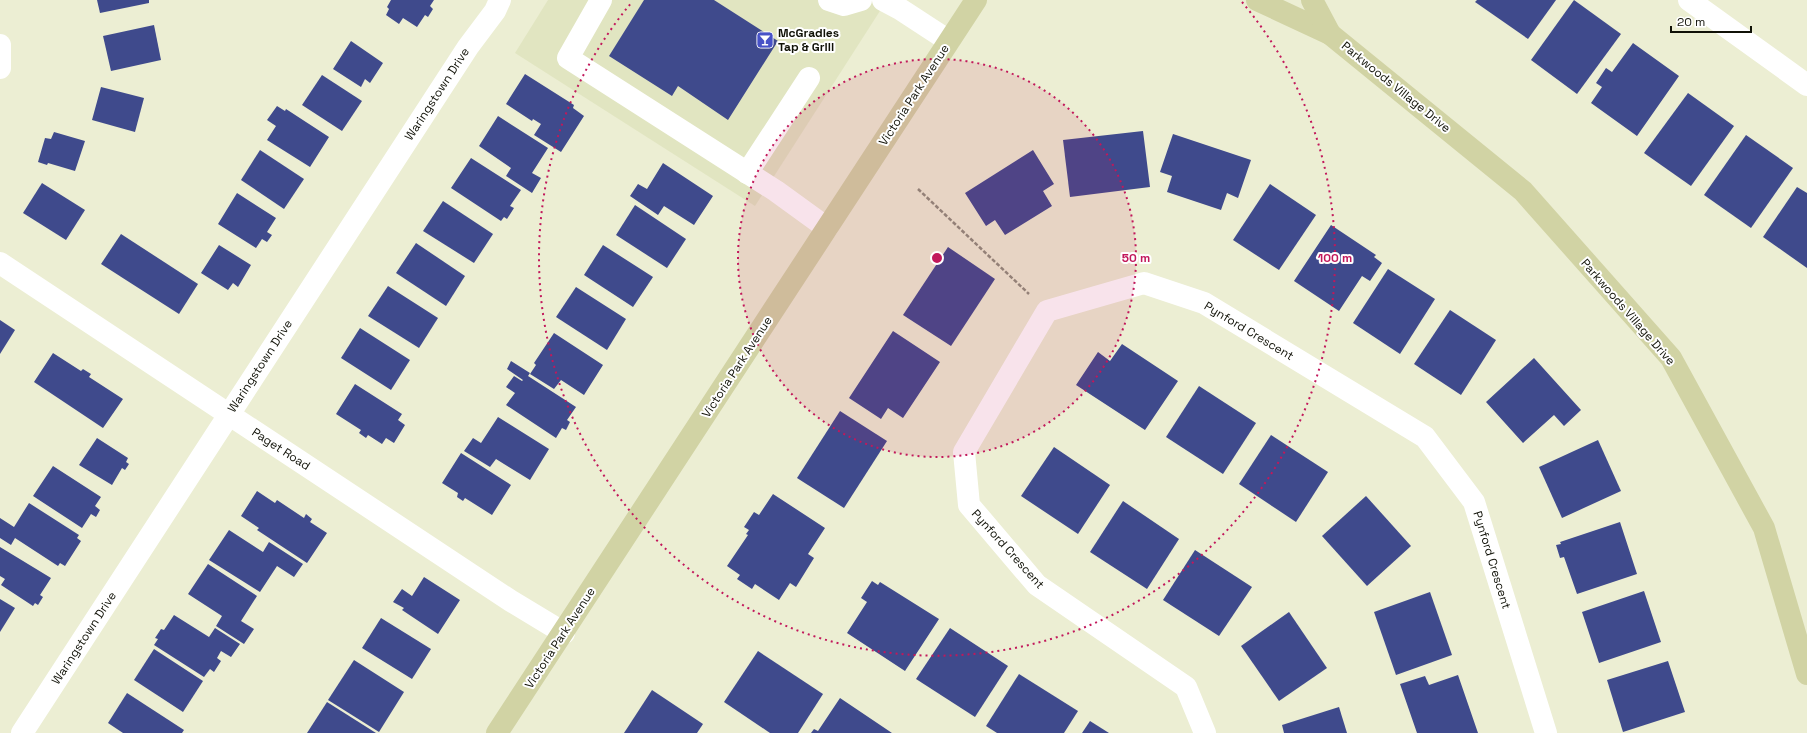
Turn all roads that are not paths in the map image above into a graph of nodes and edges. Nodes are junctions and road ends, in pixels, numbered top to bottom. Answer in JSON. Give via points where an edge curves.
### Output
{"nodes":[{"id":1,"x":500,"y":0,"type":"edge"},
{"id":2,"x":601,"y":0,"type":"edge"},
{"id":3,"x":829,"y":0,"type":"edge"},
{"id":4,"x":861,"y":0,"type":"edge"},
{"id":5,"x":883,"y":0,"type":"edge"},
{"id":6,"x":976,"y":0,"type":"edge"},
{"id":7,"x":1257,"y":0,"type":"edge"},
{"id":8,"x":1312,"y":0,"type":"edge"},
{"id":9,"x":1689,"y":0,"type":"edge"},
{"id":10,"x":1330,"y":34,"type":"junction"},
{"id":11,"x":949,"y":41,"type":"junction"},
{"id":12,"x":0,"y":45,"type":"edge"},
{"id":13,"x":0,"y":68,"type":"edge"},
{"id":14,"x":809,"y":78,"type":"dead end"},
{"id":15,"x":1807,"y":85,"type":"edge"},
{"id":16,"x":747,"y":173,"type":"junction"},
{"id":17,"x":828,"y":228,"type":"junction"},
{"id":18,"x":0,"y":263,"type":"edge"},
{"id":19,"x":229,"y":414,"type":"junction"},
{"id":20,"x":564,"y":632,"type":"junction"},
{"id":21,"x":1807,"y":674,"type":"edge"},
{"id":22,"x":22,"y":733,"type":"edge"},
{"id":23,"x":497,"y":733,"type":"edge"},
{"id":24,"x":1206,"y":733,"type":"edge"},
{"id":25,"x":1546,"y":733,"type":"edge"}],
"edges":[{"from":1,"to":19,"type":"street","name":"Waringstown Drive"},
{"from":2,"to":16,"type":"street","via":[[568,58]]},
{"from":3,"to":4,"type":"street","via":[[844,5]]},
{"from":5,"to":11,"type":"street"},
{"from":6,"to":11,"type":"main road","name":"Victoria Park Avenue"},
{"from":7,"to":10,"type":"main road","name":"Parkwoods Village Drive"},
{"from":8,"to":10,"type":"main road","name":"Parkwoods Village Drive"},
{"from":9,"to":15,"type":"street"},
{"from":10,"to":21,"type":"main road","name":"Parkwoods Village Drive","via":[[1523,191],[1670,358],[1764,528]]},
{"from":11,"to":17,"type":"main road","name":"Victoria Park Avenue"},
{"from":12,"to":13,"type":"street"},
{"from":14,"to":16,"type":"street"},
{"from":16,"to":17,"type":"street"},
{"from":17,"to":20,"type":"main road","name":"Victoria Park Avenue"},
{"from":18,"to":19,"type":"street","name":"Paget Road"},
{"from":19,"to":20,"type":"street","name":"Paget Road","via":[[511,601]]},
{"from":19,"to":22,"type":"street","name":"Waringstown Drive"},
{"from":20,"to":23,"type":"main road","name":"Victoria Park Avenue"},
{"from":24,"to":25,"type":"street","name":"Pynford Crescent","via":[[1186,686],[1037,585],[969,505],[964,452],[1047,311],[1144,283],[1204,303],[1425,437],[1474,502]]}]}
